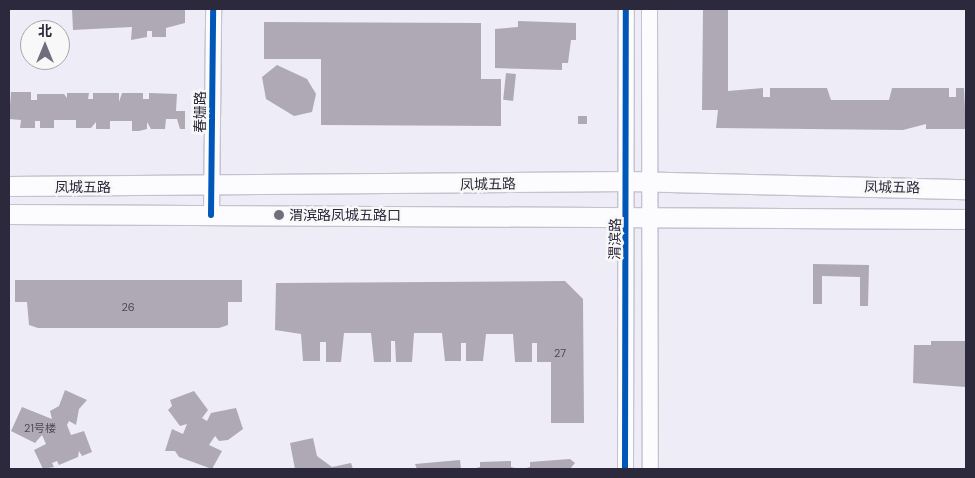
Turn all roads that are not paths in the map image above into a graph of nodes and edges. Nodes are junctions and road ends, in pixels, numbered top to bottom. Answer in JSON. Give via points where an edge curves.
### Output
{"nodes":[{"id":1,"x":213,"y":9,"type":"edge"},
{"id":2,"x":626,"y":9,"type":"edge"},
{"id":3,"x":649,"y":9,"type":"edge"},
{"id":4,"x":628,"y":181,"type":"junction"},
{"id":5,"x":653,"y":182,"type":"junction"},
{"id":6,"x":9,"y":186,"type":"edge"},
{"id":7,"x":212,"y":188,"type":"junction"},
{"id":8,"x":966,"y":189,"type":"edge"},
{"id":9,"x":9,"y":214,"type":"edge"},
{"id":10,"x":628,"y":215,"type":"junction"},
{"id":11,"x":653,"y":215,"type":"junction"},
{"id":12,"x":211,"y":216,"type":"junction"},
{"id":13,"x":966,"y":219,"type":"edge"},
{"id":14,"x":626,"y":469,"type":"edge"},
{"id":15,"x":650,"y":469,"type":"edge"}],
"edges":[{"from":1,"to":7,"type":"street","name":"春姗路"},
{"from":2,"to":4,"type":"street","name":"渭滨路"},
{"from":3,"to":5,"type":"street"},
{"from":4,"to":5,"type":"main road","name":"凤城五路"},
{"from":4,"to":7,"type":"main road","name":"凤城五路"},
{"from":4,"to":10,"type":"street","name":"渭滨路"},
{"from":5,"to":8,"type":"main road","name":"凤城五路"},
{"from":5,"to":11,"type":"street"},
{"from":6,"to":7,"type":"main road","name":"凤城五路"},
{"from":7,"to":12,"type":"street","name":"春姗路"},
{"from":9,"to":12,"type":"main road","name":"凤城五路"},
{"from":10,"to":11,"type":"main road","name":"凤城五路"},
{"from":10,"to":12,"type":"main road","name":"凤城五路"},
{"from":10,"to":14,"type":"street","name":"渭滨路"},
{"from":11,"to":13,"type":"main road","name":"凤城五路"},
{"from":11,"to":15,"type":"street"}]}
